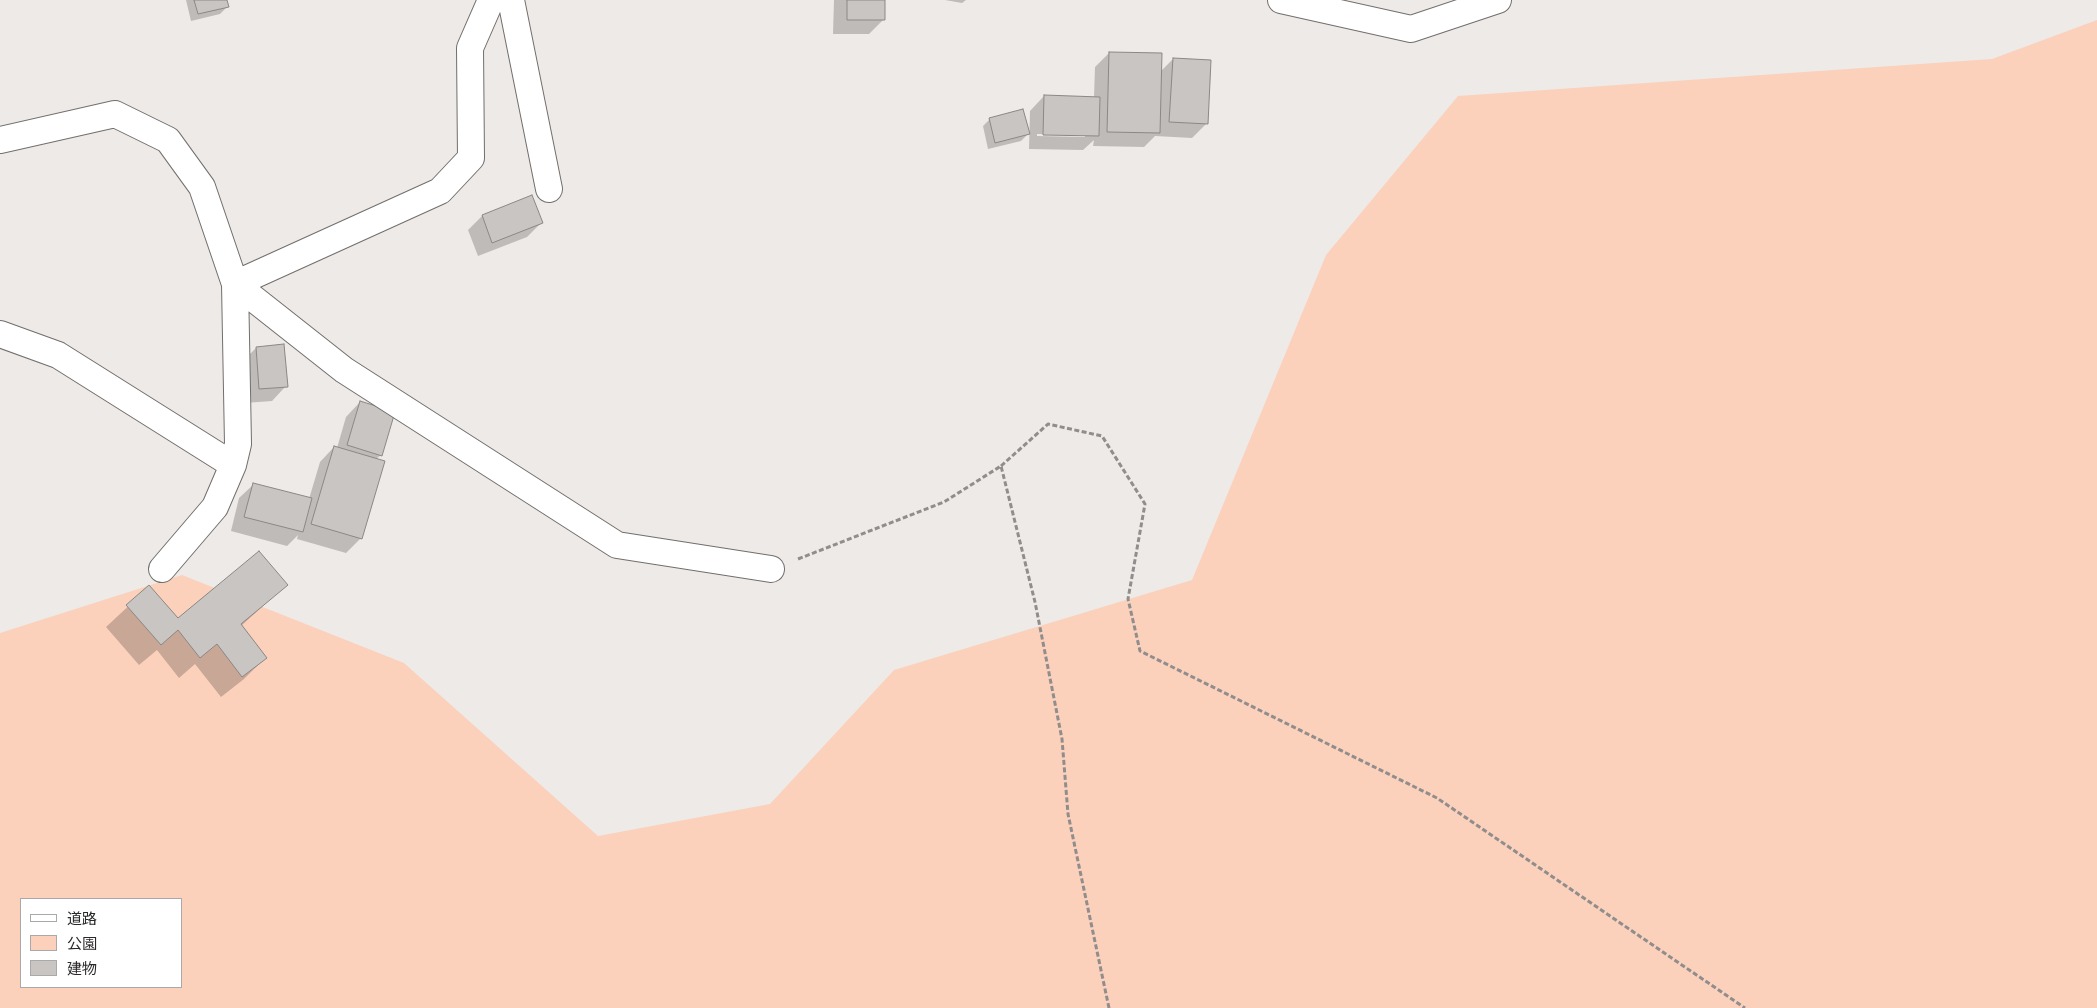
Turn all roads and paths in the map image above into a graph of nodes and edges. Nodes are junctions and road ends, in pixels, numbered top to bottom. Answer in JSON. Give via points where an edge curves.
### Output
{"nodes":[{"id":1,"x":491,"y":0,"type":"edge"},
{"id":2,"x":511,"y":0,"type":"edge"},
{"id":3,"x":1281,"y":0,"type":"edge"},
{"id":4,"x":1498,"y":0,"type":"edge"},
{"id":5,"x":0,"y":140,"type":"edge"},
{"id":6,"x":549,"y":189,"type":"dead end"},
{"id":7,"x":236,"y":284,"type":"junction"},
{"id":8,"x":0,"y":334,"type":"edge"},
{"id":9,"x":233,"y":465,"type":"junction"},
{"id":10,"x":1001,"y":466,"type":"junction"},
{"id":11,"x":162,"y":569,"type":"dead end"},
{"id":12,"x":772,"y":569,"type":"joint"},
{"id":13,"x":1109,"y":1008,"type":"edge"},
{"id":14,"x":1745,"y":1008,"type":"edge"}],
"edges":[{"from":1,"to":7,"type":"street","via":[[470,48],[471,158],[440,191]]},
{"from":2,"to":6,"type":"street"},
{"from":3,"to":4,"type":"street","via":[[1411,29]]},
{"from":5,"to":7,"type":"street","via":[[115,114],[168,140],[202,187]]},
{"from":7,"to":9,"type":"street","via":[[238,444]]},
{"from":7,"to":12,"type":"street","via":[[344,370],[617,545]]},
{"from":8,"to":9,"type":"street","via":[[58,356]]},
{"from":9,"to":11,"type":"street","via":[[215,507]]},
{"from":10,"to":12,"type":"path","via":[[944,502]]},
{"from":10,"to":13,"type":"path","via":[[1043,641],[1062,739],[1068,814]]},
{"from":10,"to":14,"type":"path","via":[[1048,424],[1102,436],[1145,504],[1128,599],[1140,651],[1437,798]]}]}
